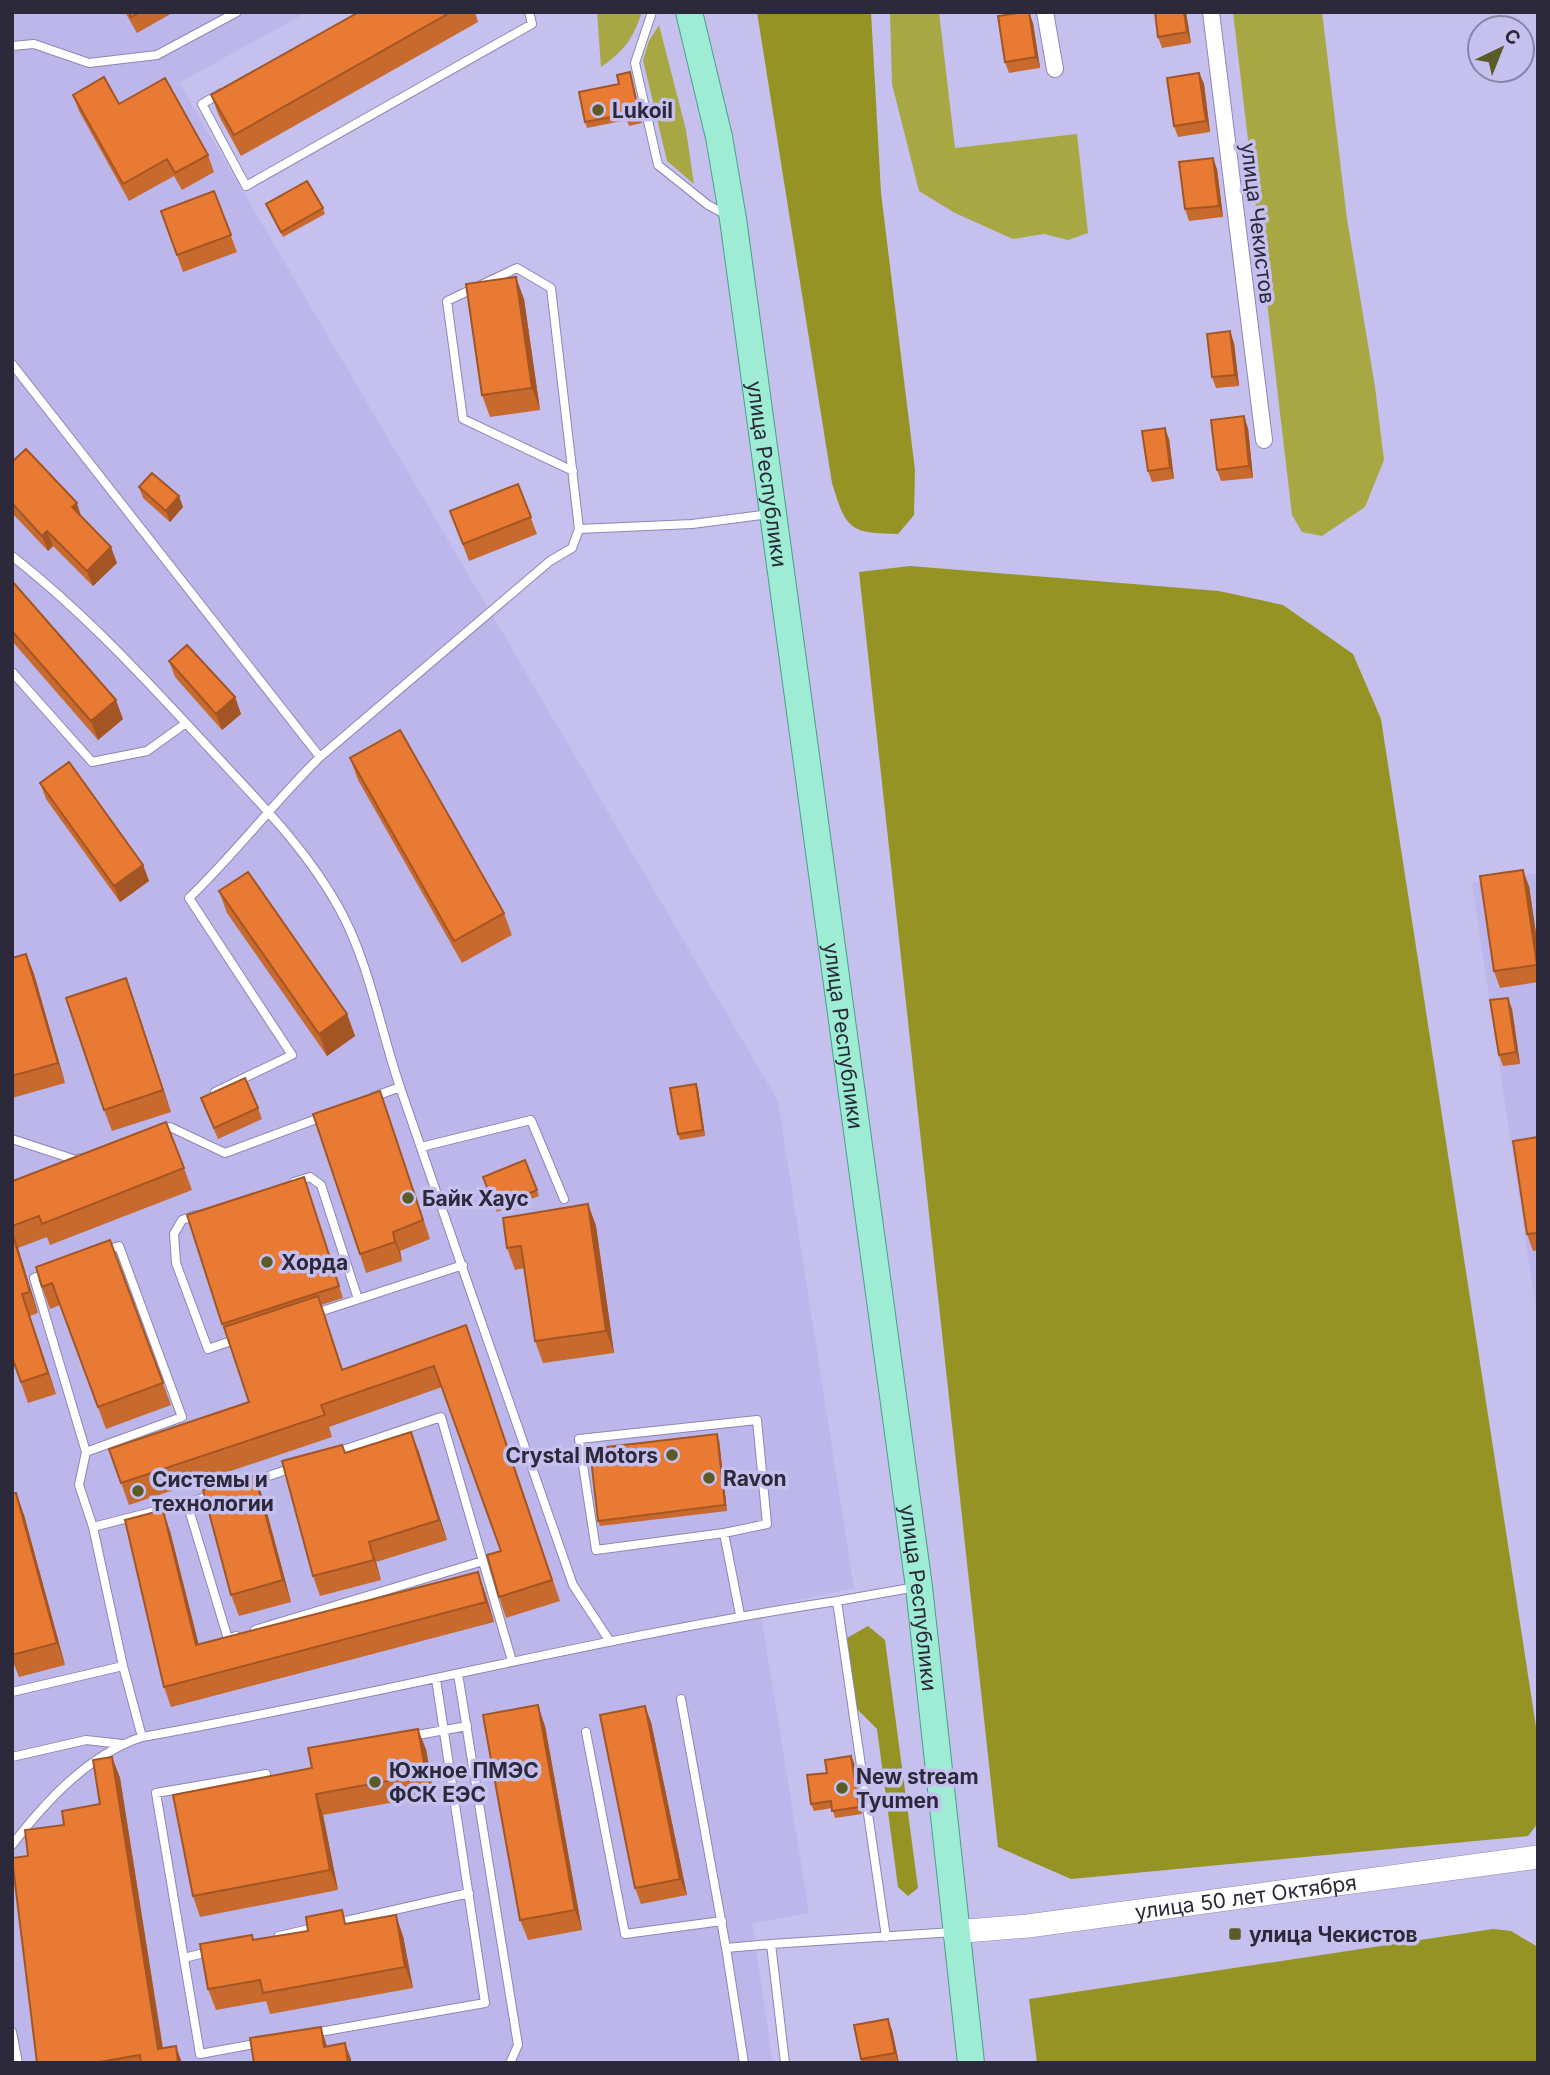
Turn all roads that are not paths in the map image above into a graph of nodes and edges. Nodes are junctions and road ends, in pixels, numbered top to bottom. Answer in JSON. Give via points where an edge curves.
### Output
{"nodes":[{"id":1,"x":237,"y":12,"type":"edge"},
{"id":2,"x":529,"y":12,"type":"edge"},
{"id":3,"x":652,"y":12,"type":"edge"},
{"id":4,"x":690,"y":12,"type":"edge"},
{"id":5,"x":1045,"y":12,"type":"edge"},
{"id":6,"x":1211,"y":12,"type":"edge"},
{"id":7,"x":224,"y":15,"type":"edge"},
{"id":8,"x":12,"y":46,"type":"edge"},
{"id":9,"x":1055,"y":69,"type":"dead end"},
{"id":10,"x":226,"y":91,"type":"edge"},
{"id":11,"x":733,"y":219,"type":"junction"},
{"id":12,"x":12,"y":364,"type":"edge"},
{"id":13,"x":1264,"y":440,"type":"dead end"},
{"id":14,"x":573,"y":471,"type":"junction"},
{"id":15,"x":773,"y":513,"type":"junction"},
{"id":16,"x":579,"y":529,"type":"junction"},
{"id":17,"x":12,"y":556,"type":"edge"},
{"id":18,"x":12,"y":672,"type":"edge"},
{"id":19,"x":186,"y":723,"type":"junction"},
{"id":20,"x":320,"y":757,"type":"junction"},
{"id":21,"x":269,"y":813,"type":"junction"},
{"id":22,"x":400,"y":1087,"type":"junction"},
{"id":23,"x":215,"y":1092,"type":"edge"},
{"id":24,"x":363,"y":1101,"type":"edge"},
{"id":25,"x":338,"y":1111,"type":"edge"},
{"id":26,"x":146,"y":1135,"type":"edge"},
{"id":27,"x":12,"y":1139,"type":"edge"},
{"id":28,"x":421,"y":1147,"type":"junction"},
{"id":29,"x":87,"y":1156,"type":"edge"},
{"id":30,"x":284,"y":1185,"type":"edge"},
{"id":31,"x":564,"y":1199,"type":"dead end"},
{"id":32,"x":207,"y":1211,"type":"edge"},
{"id":33,"x":95,"y":1255,"type":"edge"},
{"id":34,"x":463,"y":1265,"type":"junction"},
{"id":35,"x":58,"y":1269,"type":"edge"},
{"id":36,"x":358,"y":1299,"type":"junction"},
{"id":37,"x":308,"y":1316,"type":"edge"},
{"id":38,"x":246,"y":1337,"type":"edge"},
{"id":39,"x":86,"y":1452,"type":"junction"},
{"id":40,"x":326,"y":1456,"type":"edge"},
{"id":41,"x":301,"y":1464,"type":"edge"},
{"id":42,"x":238,"y":1486,"type":"edge"},
{"id":43,"x":225,"y":1490,"type":"edge"},
{"id":44,"x":187,"y":1503,"type":"junction"},
{"id":45,"x":93,"y":1527,"type":"junction"},
{"id":46,"x":724,"y":1533,"type":"junction"},
{"id":47,"x":483,"y":1561,"type":"junction"},
{"id":48,"x":919,"y":1587,"type":"junction"},
{"id":49,"x":837,"y":1601,"type":"junction"},
{"id":50,"x":740,"y":1615,"type":"junction"},
{"id":51,"x":609,"y":1640,"type":"junction"},
{"id":52,"x":512,"y":1661,"type":"junction"},
{"id":53,"x":123,"y":1666,"type":"junction"},
{"id":54,"x":458,"y":1674,"type":"junction"},
{"id":55,"x":436,"y":1679,"type":"junction"},
{"id":56,"x":12,"y":1692,"type":"edge"},
{"id":57,"x":681,"y":1699,"type":"dead end"},
{"id":58,"x":467,"y":1726,"type":"junction"},
{"id":59,"x":445,"y":1730,"type":"junction"},
{"id":60,"x":586,"y":1732,"type":"dead end"},
{"id":61,"x":142,"y":1737,"type":"junction"},
{"id":62,"x":404,"y":1738,"type":"edge"},
{"id":63,"x":121,"y":1744,"type":"junction"},
{"id":64,"x":12,"y":1757,"type":"edge"},
{"id":65,"x":266,"y":1774,"type":"edge"},
{"id":66,"x":12,"y":1845,"type":"edge"},
{"id":67,"x":1538,"y":1857,"type":"edge"},
{"id":68,"x":469,"y":1893,"type":"junction"},
{"id":69,"x":722,"y":1921,"type":"junction"},
{"id":70,"x":954,"y":1932,"type":"junction"},
{"id":71,"x":886,"y":1937,"type":"junction"},
{"id":72,"x":265,"y":1939,"type":"edge"},
{"id":73,"x":771,"y":1944,"type":"junction"},
{"id":74,"x":225,"y":1948,"type":"edge"},
{"id":75,"x":726,"y":1948,"type":"junction"},
{"id":76,"x":184,"y":1958,"type":"junction"},
{"id":77,"x":12,"y":2032,"type":"edge"},
{"id":78,"x":309,"y":2034,"type":"edge"},
{"id":79,"x":268,"y":2042,"type":"edge"},
{"id":80,"x":18,"y":2063,"type":"edge"},
{"id":81,"x":510,"y":2063,"type":"edge"},
{"id":82,"x":744,"y":2063,"type":"edge"},
{"id":83,"x":785,"y":2063,"type":"edge"},
{"id":84,"x":971,"y":2063,"type":"edge"}],
"edges":[{"from":1,"to":7,"type":"lane"},
{"from":2,"to":10,"type":"lane","via":[[532,24],[246,186],[202,104]]},
{"from":3,"to":11,"type":"lane","via":[[635,63],[658,165]]},
{"from":4,"to":11,"type":"main road","name":"улица Республики"},
{"from":5,"to":9,"type":"street"},
{"from":6,"to":13,"type":"street","name":"улица Чекистов"},
{"from":7,"to":8,"type":"lane","via":[[157,55],[89,63],[34,44]]},
{"from":11,"to":15,"type":"main road","name":"улица Республики"},
{"from":12,"to":20,"type":"lane"},
{"from":14,"to":14,"type":"lane","via":[[551,288],[517,268],[447,301],[463,419]]},
{"from":14,"to":16,"type":"lane"},
{"from":15,"to":16,"type":"lane","via":[[692,524]]},
{"from":15,"to":48,"type":"main road","name":"улица Республики"},
{"from":16,"to":20,"type":"lane","via":[[572,548],[550,561]]},
{"from":17,"to":19,"type":"lane","via":[[59,593]]},
{"from":18,"to":19,"type":"lane","via":[[92,762],[147,751]]},
{"from":19,"to":21,"type":"lane"},
{"from":20,"to":21,"type":"lane"},
{"from":21,"to":22,"type":"lane","via":[[316,869],[340,910],[361,957]]},
{"from":21,"to":23,"type":"lane","via":[[189,898],[292,1055]]},
{"from":22,"to":24,"type":"lane"},
{"from":22,"to":28,"type":"lane"},
{"from":25,"to":26,"type":"lane","via":[[225,1153],[170,1127]]},
{"from":27,"to":29,"type":"lane","via":[[76,1160]]},
{"from":28,"to":31,"type":"lane","via":[[531,1120]]},
{"from":28,"to":34,"type":"lane"},
{"from":30,"to":36,"type":"lane","via":[[310,1177],[321,1185]]},
{"from":32,"to":38,"type":"lane","via":[[182,1220],[174,1234],[176,1263],[208,1349]]},
{"from":33,"to":39,"type":"lane","via":[[119,1246],[182,1416]]},
{"from":34,"to":36,"type":"lane"},
{"from":34,"to":51,"type":"lane","via":[[573,1585]]},
{"from":35,"to":39,"type":"lane","via":[[34,1278]]},
{"from":36,"to":37,"type":"lane"},
{"from":39,"to":45,"type":"lane","via":[[79,1485]]},
{"from":40,"to":47,"type":"lane","via":[[440,1417]]},
{"from":41,"to":42,"type":"lane"},
{"from":43,"to":44,"type":"lane"},
{"from":44,"to":45,"type":"lane"},
{"from":44,"to":47,"type":"lane","via":[[228,1639]]},
{"from":45,"to":53,"type":"lane"},
{"from":46,"to":46,"type":"lane","via":[[767,1524],[757,1420],[579,1439],[596,1550]]},
{"from":46,"to":50,"type":"lane"},
{"from":47,"to":52,"type":"lane"},
{"from":48,"to":49,"type":"lane"},
{"from":48,"to":70,"type":"main road","name":"улица Республики"},
{"from":49,"to":50,"type":"lane"},
{"from":49,"to":71,"type":"lane"},
{"from":50,"to":51,"type":"lane"},
{"from":51,"to":52,"type":"lane"},
{"from":52,"to":54,"type":"lane"},
{"from":53,"to":56,"type":"lane"},
{"from":53,"to":61,"type":"lane"},
{"from":54,"to":55,"type":"lane"},
{"from":54,"to":58,"type":"lane"},
{"from":55,"to":59,"type":"lane"},
{"from":55,"to":61,"type":"lane"},
{"from":57,"to":69,"type":"lane"},
{"from":58,"to":59,"type":"lane"},
{"from":58,"to":81,"type":"lane","via":[[518,2045]]},
{"from":59,"to":62,"type":"lane"},
{"from":59,"to":68,"type":"lane"},
{"from":60,"to":69,"type":"lane","via":[[625,1934]]},
{"from":61,"to":63,"type":"lane"},
{"from":63,"to":64,"type":"lane","via":[[86,1740]]},
{"from":63,"to":66,"type":"lane","via":[[43,1806]]},
{"from":65,"to":76,"type":"lane","via":[[156,1793]]},
{"from":67,"to":70,"type":"main road","name":"улица 50 лет Октября"},
{"from":68,"to":72,"type":"lane"},
{"from":68,"to":78,"type":"lane","via":[[485,2003]]},
{"from":69,"to":75,"type":"lane"},
{"from":70,"to":71,"type":"lane"},
{"from":70,"to":84,"type":"main road","name":"улица Республики"},
{"from":71,"to":73,"type":"lane"},
{"from":73,"to":75,"type":"lane"},
{"from":73,"to":83,"type":"lane"},
{"from":74,"to":76,"type":"lane"},
{"from":75,"to":82,"type":"lane"},
{"from":76,"to":79,"type":"lane","via":[[200,2053]]},
{"from":77,"to":80,"type":"lane"}]}
